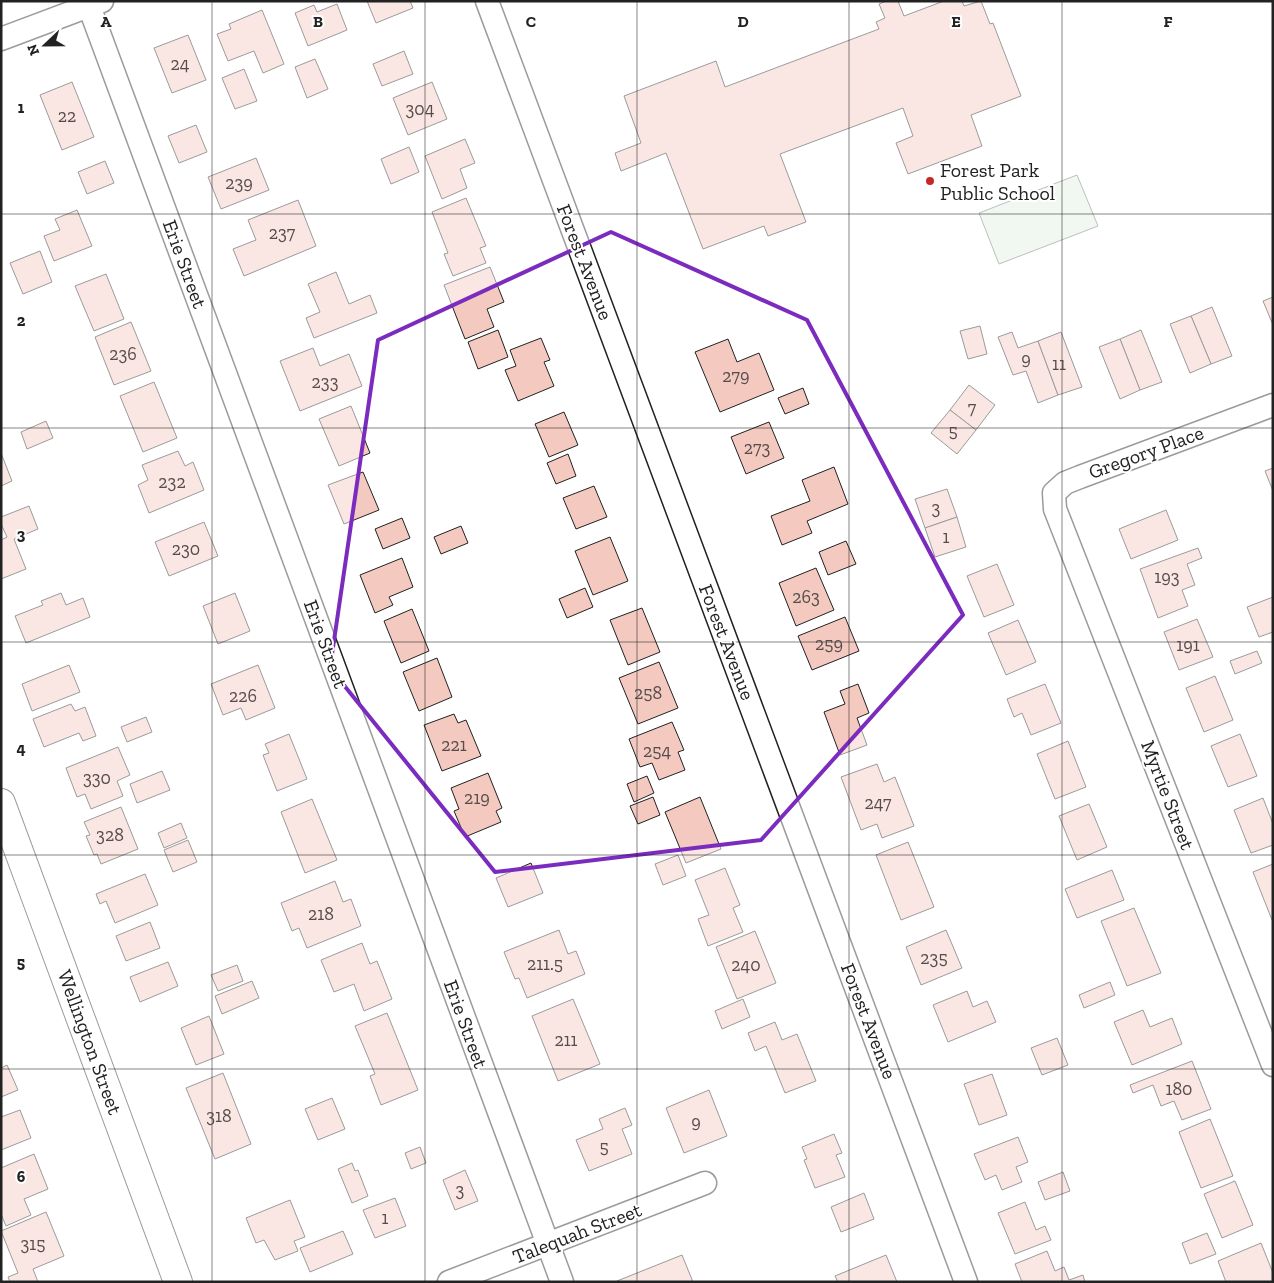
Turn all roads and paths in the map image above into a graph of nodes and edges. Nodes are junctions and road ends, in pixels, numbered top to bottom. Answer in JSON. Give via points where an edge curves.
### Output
{"nodes":[{"id":1,"x":487,"y":1,"type":"edge"},
{"id":2,"x":96,"y":4,"type":"edge"},
{"id":3,"x":1,"y":39,"type":"edge"},
{"id":4,"x":1273,"y":406,"type":"edge"},
{"id":5,"x":1063,"y":525,"type":"joint"},
{"id":6,"x":1,"y":803,"type":"edge"},
{"id":7,"x":1273,"y":1065,"type":"edge"},
{"id":8,"x":705,"y":1183,"type":"dead end"},
{"id":9,"x":548,"y":1245,"type":"junction"},
{"id":10,"x":178,"y":1282,"type":"edge"},
{"id":11,"x":449,"y":1282,"type":"edge"},
{"id":12,"x":562,"y":1282,"type":"edge"},
{"id":13,"x":966,"y":1282,"type":"edge"}],
"edges":[{"from":1,"to":13,"type":"street","name":"Forest Avenue"},
{"from":2,"to":3,"type":"street"},
{"from":2,"to":9,"type":"street","name":"Erie Street"},
{"from":4,"to":5,"type":"street","name":"Gregory Place","via":[[1065,483],[1054,494]]},
{"from":5,"to":7,"type":"street","name":"Myrtie Street"},
{"from":6,"to":10,"type":"street","name":"Wellington Street"},
{"from":8,"to":9,"type":"street","name":"Talequah Street"},
{"from":9,"to":11,"type":"street","name":"Talequah Street"},
{"from":9,"to":12,"type":"street","name":"Erie Street"}]}
